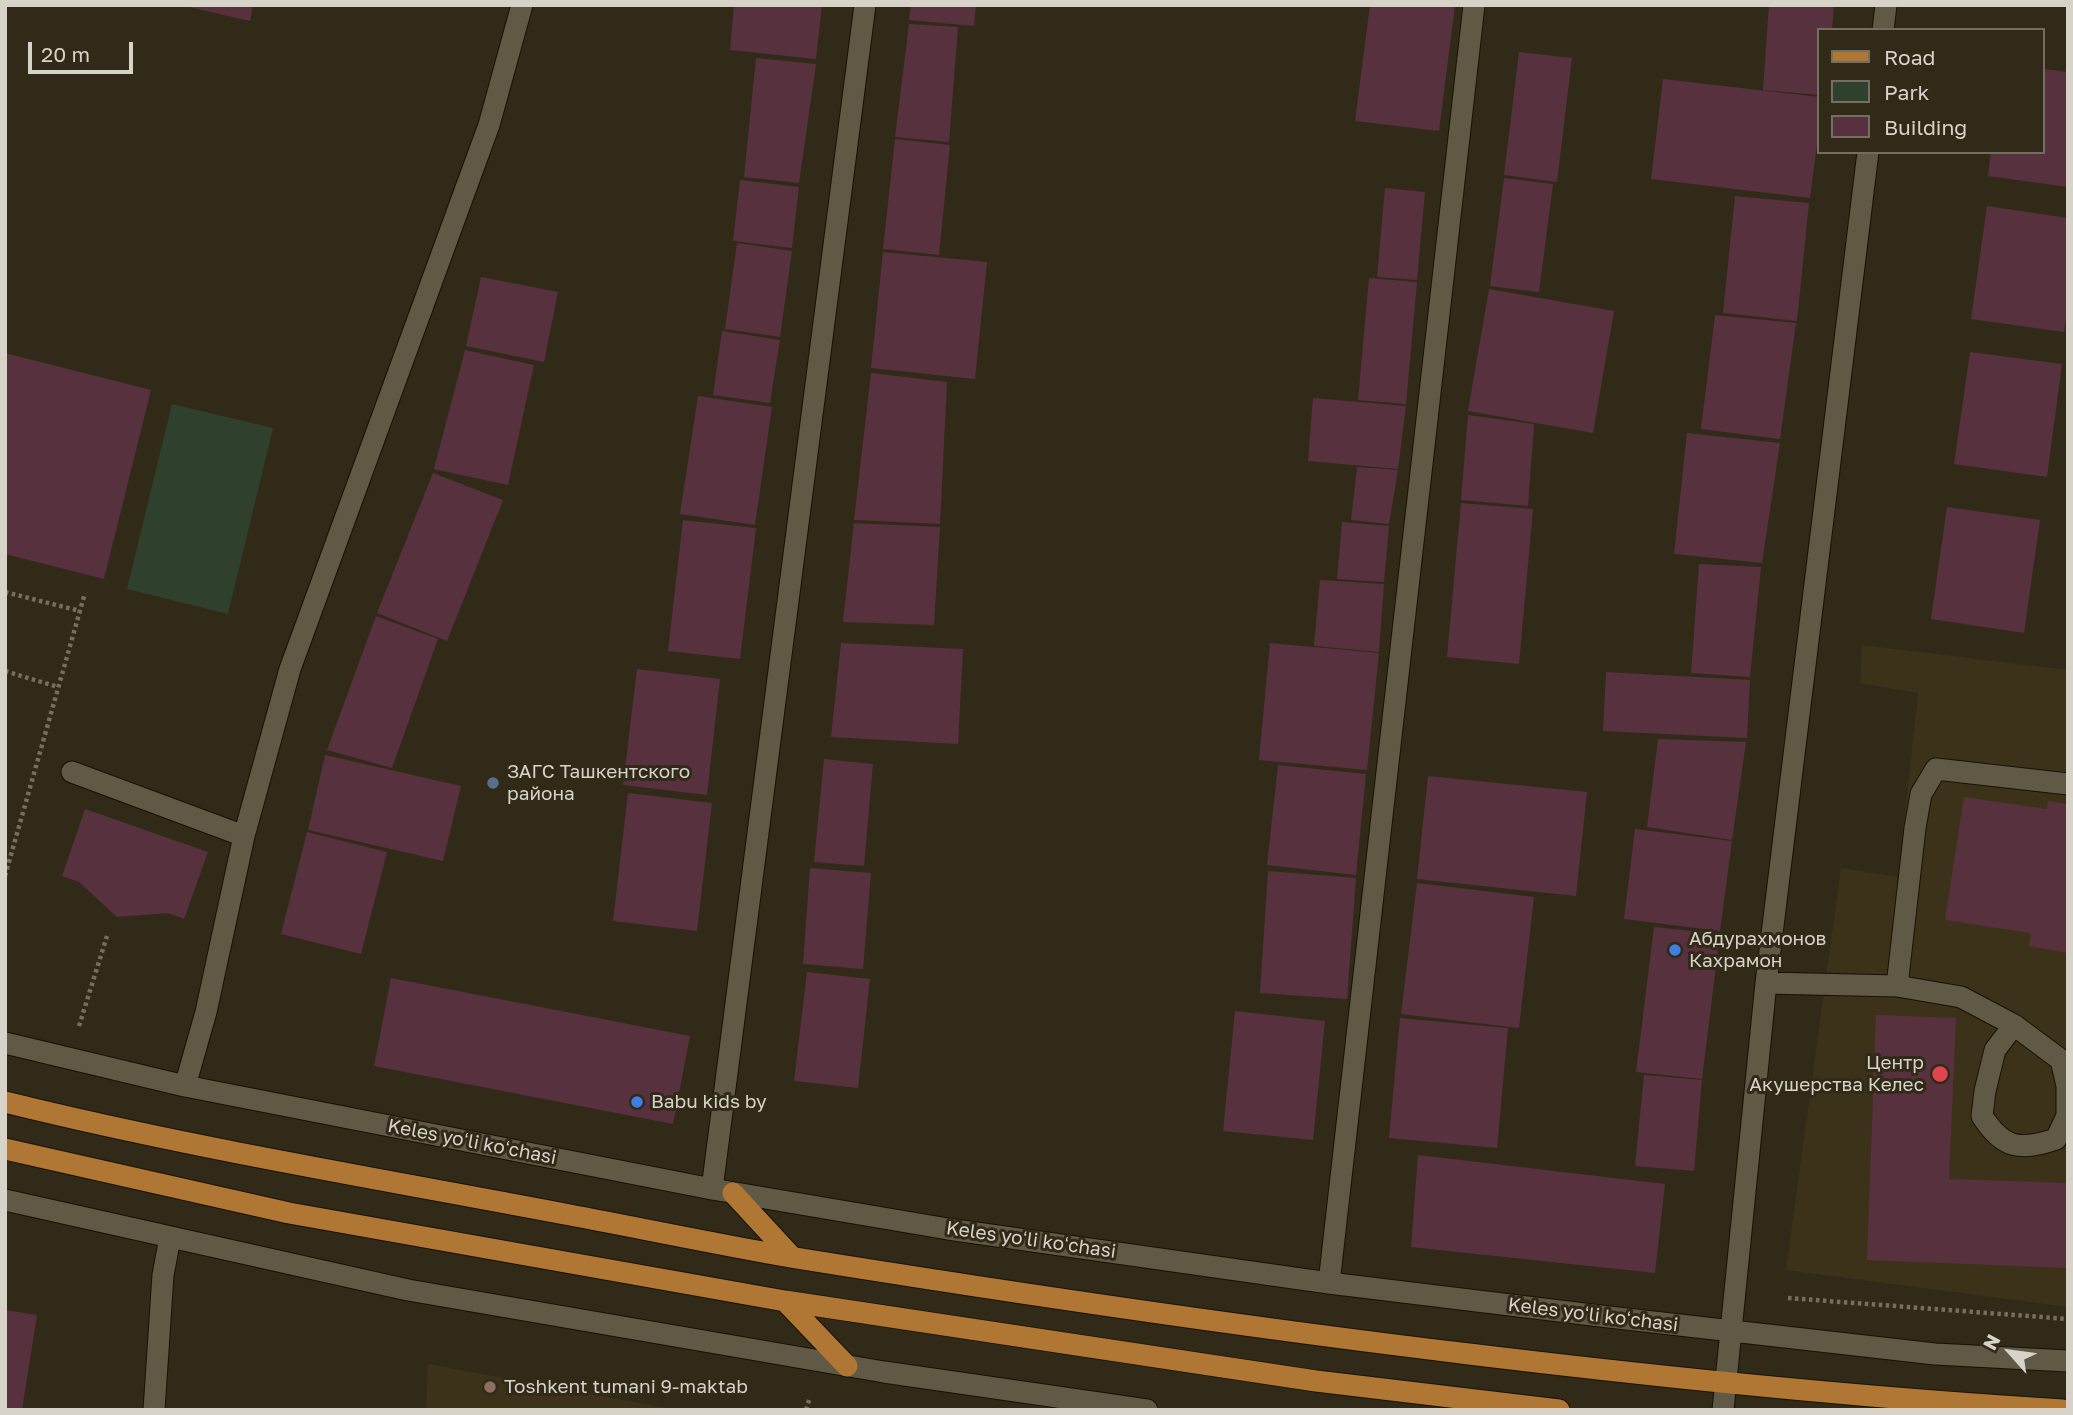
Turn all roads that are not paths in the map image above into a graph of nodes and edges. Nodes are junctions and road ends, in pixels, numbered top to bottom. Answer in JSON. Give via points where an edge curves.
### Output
{"nodes":[{"id":1,"x":522,"y":5,"type":"edge"},
{"id":2,"x":865,"y":5,"type":"edge"},
{"id":3,"x":1474,"y":5,"type":"edge"},
{"id":4,"x":1886,"y":5,"type":"edge"},
{"id":5,"x":1883,"y":28,"type":"edge"},
{"id":6,"x":1868,"y":154,"type":"edge"},
{"id":7,"x":72,"y":772,"type":"dead end"},
{"id":8,"x":2068,"y":784,"type":"edge"},
{"id":9,"x":244,"y":836,"type":"junction"},
{"id":10,"x":1766,"y":983,"type":"junction"},
{"id":11,"x":1897,"y":986,"type":"junction"},
{"id":12,"x":2014,"y":1025,"type":"junction"},
{"id":13,"x":5,"y":1043,"type":"edge"},
{"id":14,"x":186,"y":1086,"type":"junction"},
{"id":15,"x":5,"y":1102,"type":"edge"},
{"id":16,"x":5,"y":1149,"type":"edge"},
{"id":17,"x":723,"y":1191,"type":"junction"},
{"id":18,"x":5,"y":1200,"type":"edge"},
{"id":19,"x":170,"y":1238,"type":"junction"},
{"id":20,"x":792,"y":1257,"type":"junction"},
{"id":21,"x":1329,"y":1283,"type":"junction"},
{"id":22,"x":785,"y":1301,"type":"junction"},
{"id":23,"x":1730,"y":1331,"type":"junction"},
{"id":24,"x":2068,"y":1361,"type":"edge"},
{"id":25,"x":847,"y":1366,"type":"junction"},
{"id":26,"x":1725,"y":1382,"type":"junction"},
{"id":27,"x":995,"y":1399,"type":"edge"},
{"id":28,"x":154,"y":1410,"type":"edge"},
{"id":29,"x":1147,"y":1410,"type":"edge"},
{"id":30,"x":1559,"y":1410,"type":"edge"},
{"id":31,"x":1723,"y":1410,"type":"edge"},
{"id":32,"x":2063,"y":1410,"type":"edge"}],
"edges":[{"from":1,"to":9,"type":"street","via":[[489,125],[290,670]]},
{"from":2,"to":17,"type":"street"},
{"from":3,"to":21,"type":"street"},
{"from":4,"to":5,"type":"street"},
{"from":6,"to":10,"type":"street"},
{"from":7,"to":9,"type":"street"},
{"from":8,"to":11,"type":"street","via":[[1936,769],[1921,794]]},
{"from":9,"to":14,"type":"street"},
{"from":10,"to":11,"type":"street"},
{"from":10,"to":23,"type":"street"},
{"from":11,"to":12,"type":"street","via":[[1961,997]]},
{"from":12,"to":12,"type":"street","via":[[1996,1050],[1982,1116],[1992,1132],[2009,1145],[2033,1146],[2056,1139],[2067,1116],[2067,1086],[2061,1060]]},
{"from":13,"to":14,"type":"street","name":"Keles yoʻli koʻchasi"},
{"from":14,"to":17,"type":"street","name":"Keles yoʻli koʻchasi"},
{"from":15,"to":20,"type":"main road","via":[[194,1144]]},
{"from":16,"to":22,"type":"main road","via":[[289,1213]]},
{"from":17,"to":20,"type":"main road"},
{"from":17,"to":21,"type":"street","name":"Keles yoʻli koʻchasi"},
{"from":18,"to":19,"type":"street"},
{"from":19,"to":25,"type":"street","via":[[408,1290]]},
{"from":19,"to":28,"type":"street","via":[[163,1275]]},
{"from":20,"to":26,"type":"main road","via":[[1320,1336]]},
{"from":21,"to":23,"type":"street","name":"Keles yoʻli koʻchasi"},
{"from":22,"to":25,"type":"main road"},
{"from":22,"to":30,"type":"main road","via":[[1316,1381]]},
{"from":23,"to":24,"type":"street","name":"Keles yoʻli koʻchasi","via":[[1935,1353]]},
{"from":23,"to":26,"type":"street"},
{"from":25,"to":27,"type":"street"},
{"from":26,"to":31,"type":"street"},
{"from":26,"to":32,"type":"main road"},
{"from":27,"to":29,"type":"street"}]}
